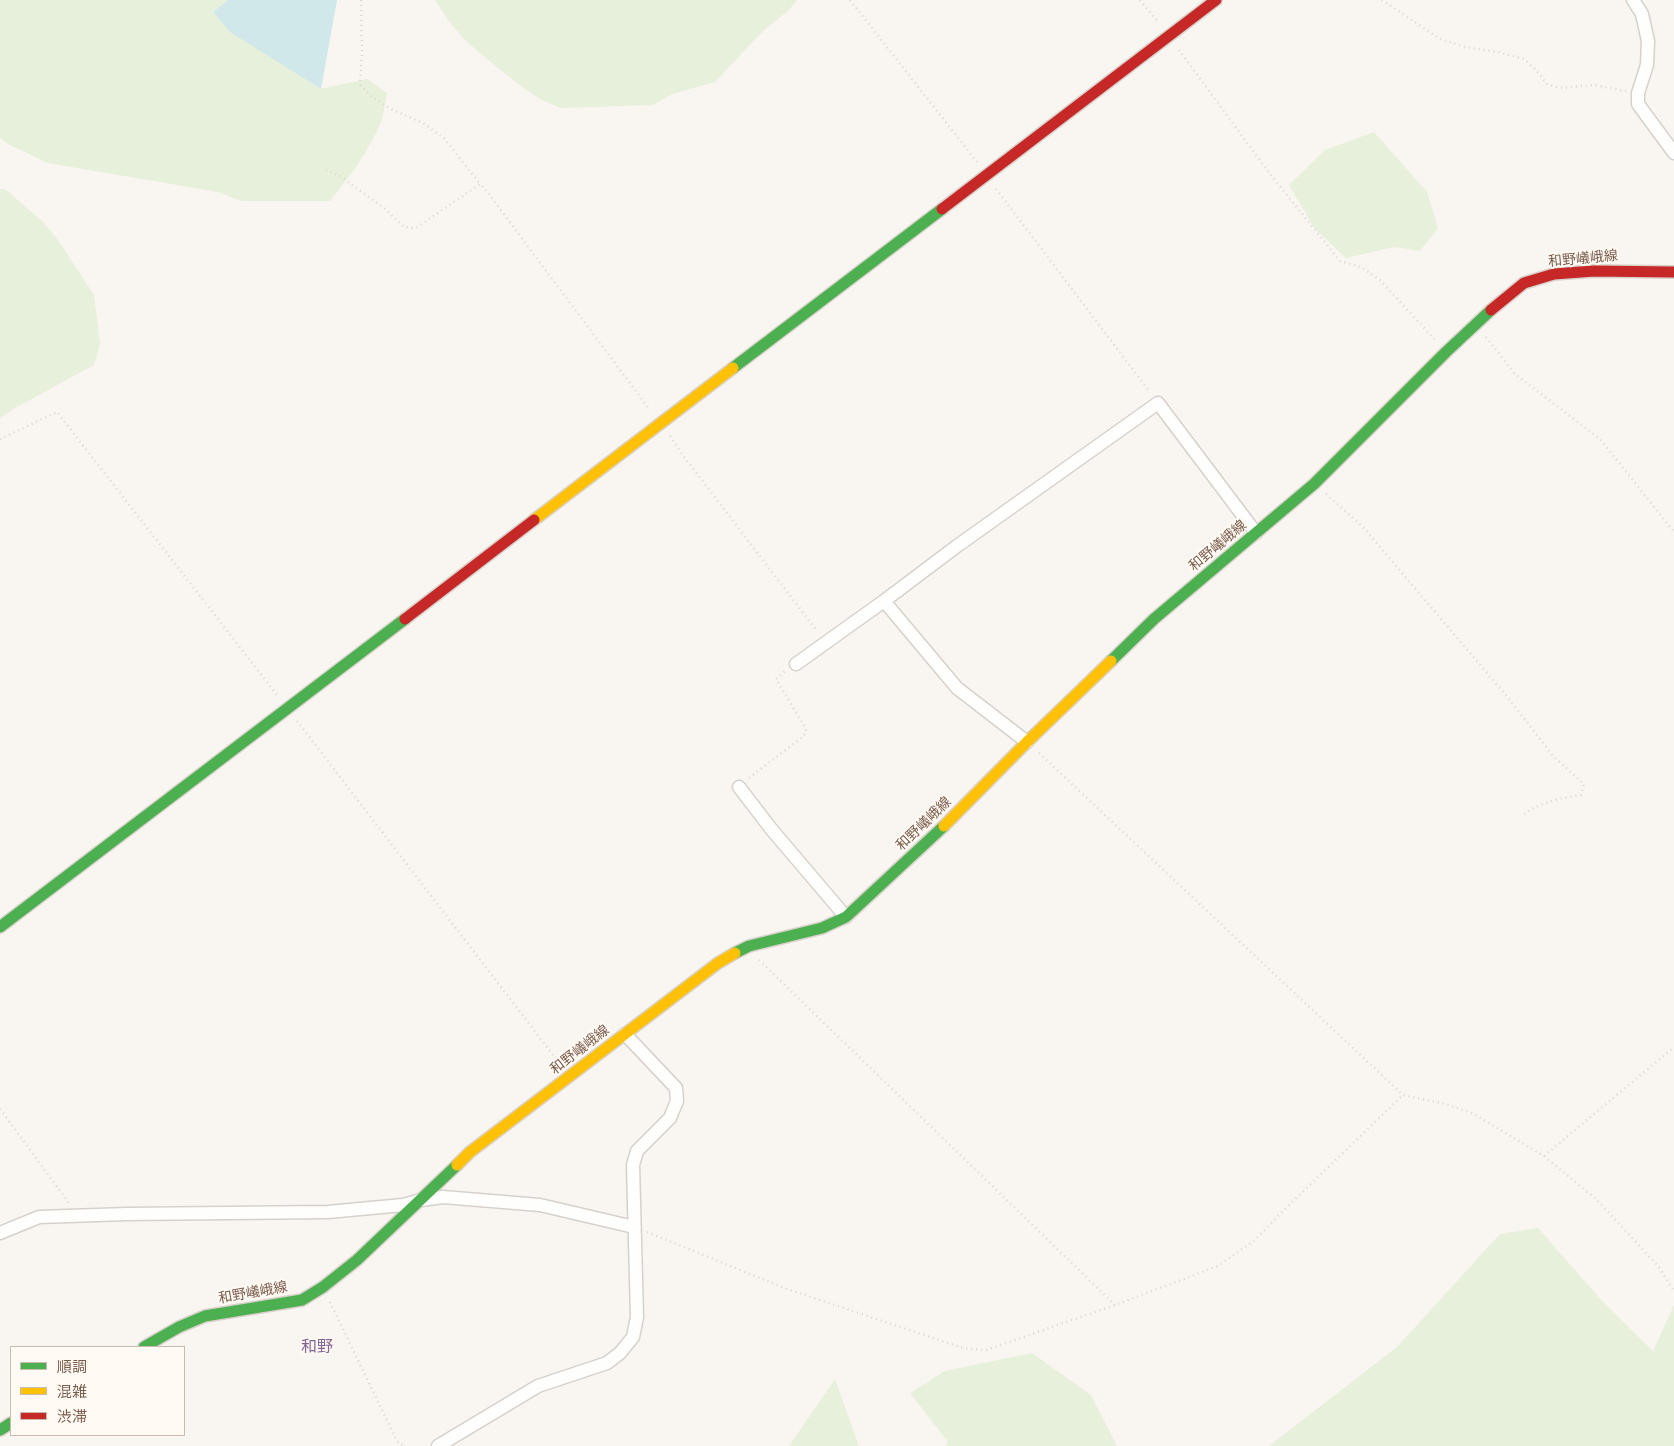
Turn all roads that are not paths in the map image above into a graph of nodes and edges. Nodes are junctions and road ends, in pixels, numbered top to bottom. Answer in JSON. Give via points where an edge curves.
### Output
{"nodes":[{"id":1,"x":1216,"y":0,"type":"edge"},
{"id":2,"x":1634,"y":0,"type":"edge"},
{"id":3,"x":1674,"y":153,"type":"edge"},
{"id":4,"x":1674,"y":272,"type":"edge"},
{"id":5,"x":1256,"y":533,"type":"junction"},
{"id":6,"x":884,"y":601,"type":"junction"},
{"id":7,"x":796,"y":664,"type":"road end"},
{"id":8,"x":1027,"y":742,"type":"junction"},
{"id":9,"x":739,"y":787,"type":"road end"},
{"id":10,"x":846,"y":917,"type":"junction"},
{"id":11,"x":0,"y":927,"type":"edge"},
{"id":12,"x":625,"y":1034,"type":"junction"},
{"id":13,"x":421,"y":1200,"type":"junction"},
{"id":14,"x":634,"y":1227,"type":"junction"},
{"id":15,"x":0,"y":1233,"type":"edge"},
{"id":16,"x":146,"y":1346,"type":"edge"},
{"id":17,"x":438,"y":1446,"type":"edge"}],
"edges":[{"from":1,"to":11,"type":"main road"},
{"from":2,"to":3,"type":"street","via":[[1642,14],[1648,41],[1647,64],[1638,104]]},
{"from":4,"to":5,"type":"main road","name":"和野嶬峨線","via":[[1594,271],[1547,276],[1524,283],[1505,296],[1446,352],[1314,484]]},
{"from":5,"to":6,"type":"street","via":[[1158,403]]},
{"from":5,"to":8,"type":"main road","name":"和野嶬峨線","via":[[1154,619]]},
{"from":6,"to":7,"type":"street"},
{"from":6,"to":8,"type":"street","via":[[957,688]]},
{"from":8,"to":10,"type":"main road","name":"和野嶬峨線","via":[[927,844]]},
{"from":9,"to":10,"type":"street"},
{"from":10,"to":12,"type":"main road","name":"和野嶬峨線","via":[[822,928],[749,946],[718,963]]},
{"from":12,"to":13,"type":"main road","name":"和野嶬峨線","via":[[470,1152]]},
{"from":12,"to":14,"type":"street","via":[[676,1088],[677,1101],[670,1118],[637,1151],[633,1165]]},
{"from":13,"to":14,"type":"street","via":[[443,1197],[540,1205]]},
{"from":13,"to":15,"type":"street","via":[[403,1205],[328,1212],[40,1217]]},
{"from":13,"to":16,"type":"main road","name":"和野嶬峨線","via":[[357,1260],[323,1288],[302,1300],[205,1316]]},
{"from":14,"to":17,"type":"street","via":[[637,1316],[633,1337],[620,1353],[607,1362],[538,1386]]}]}
